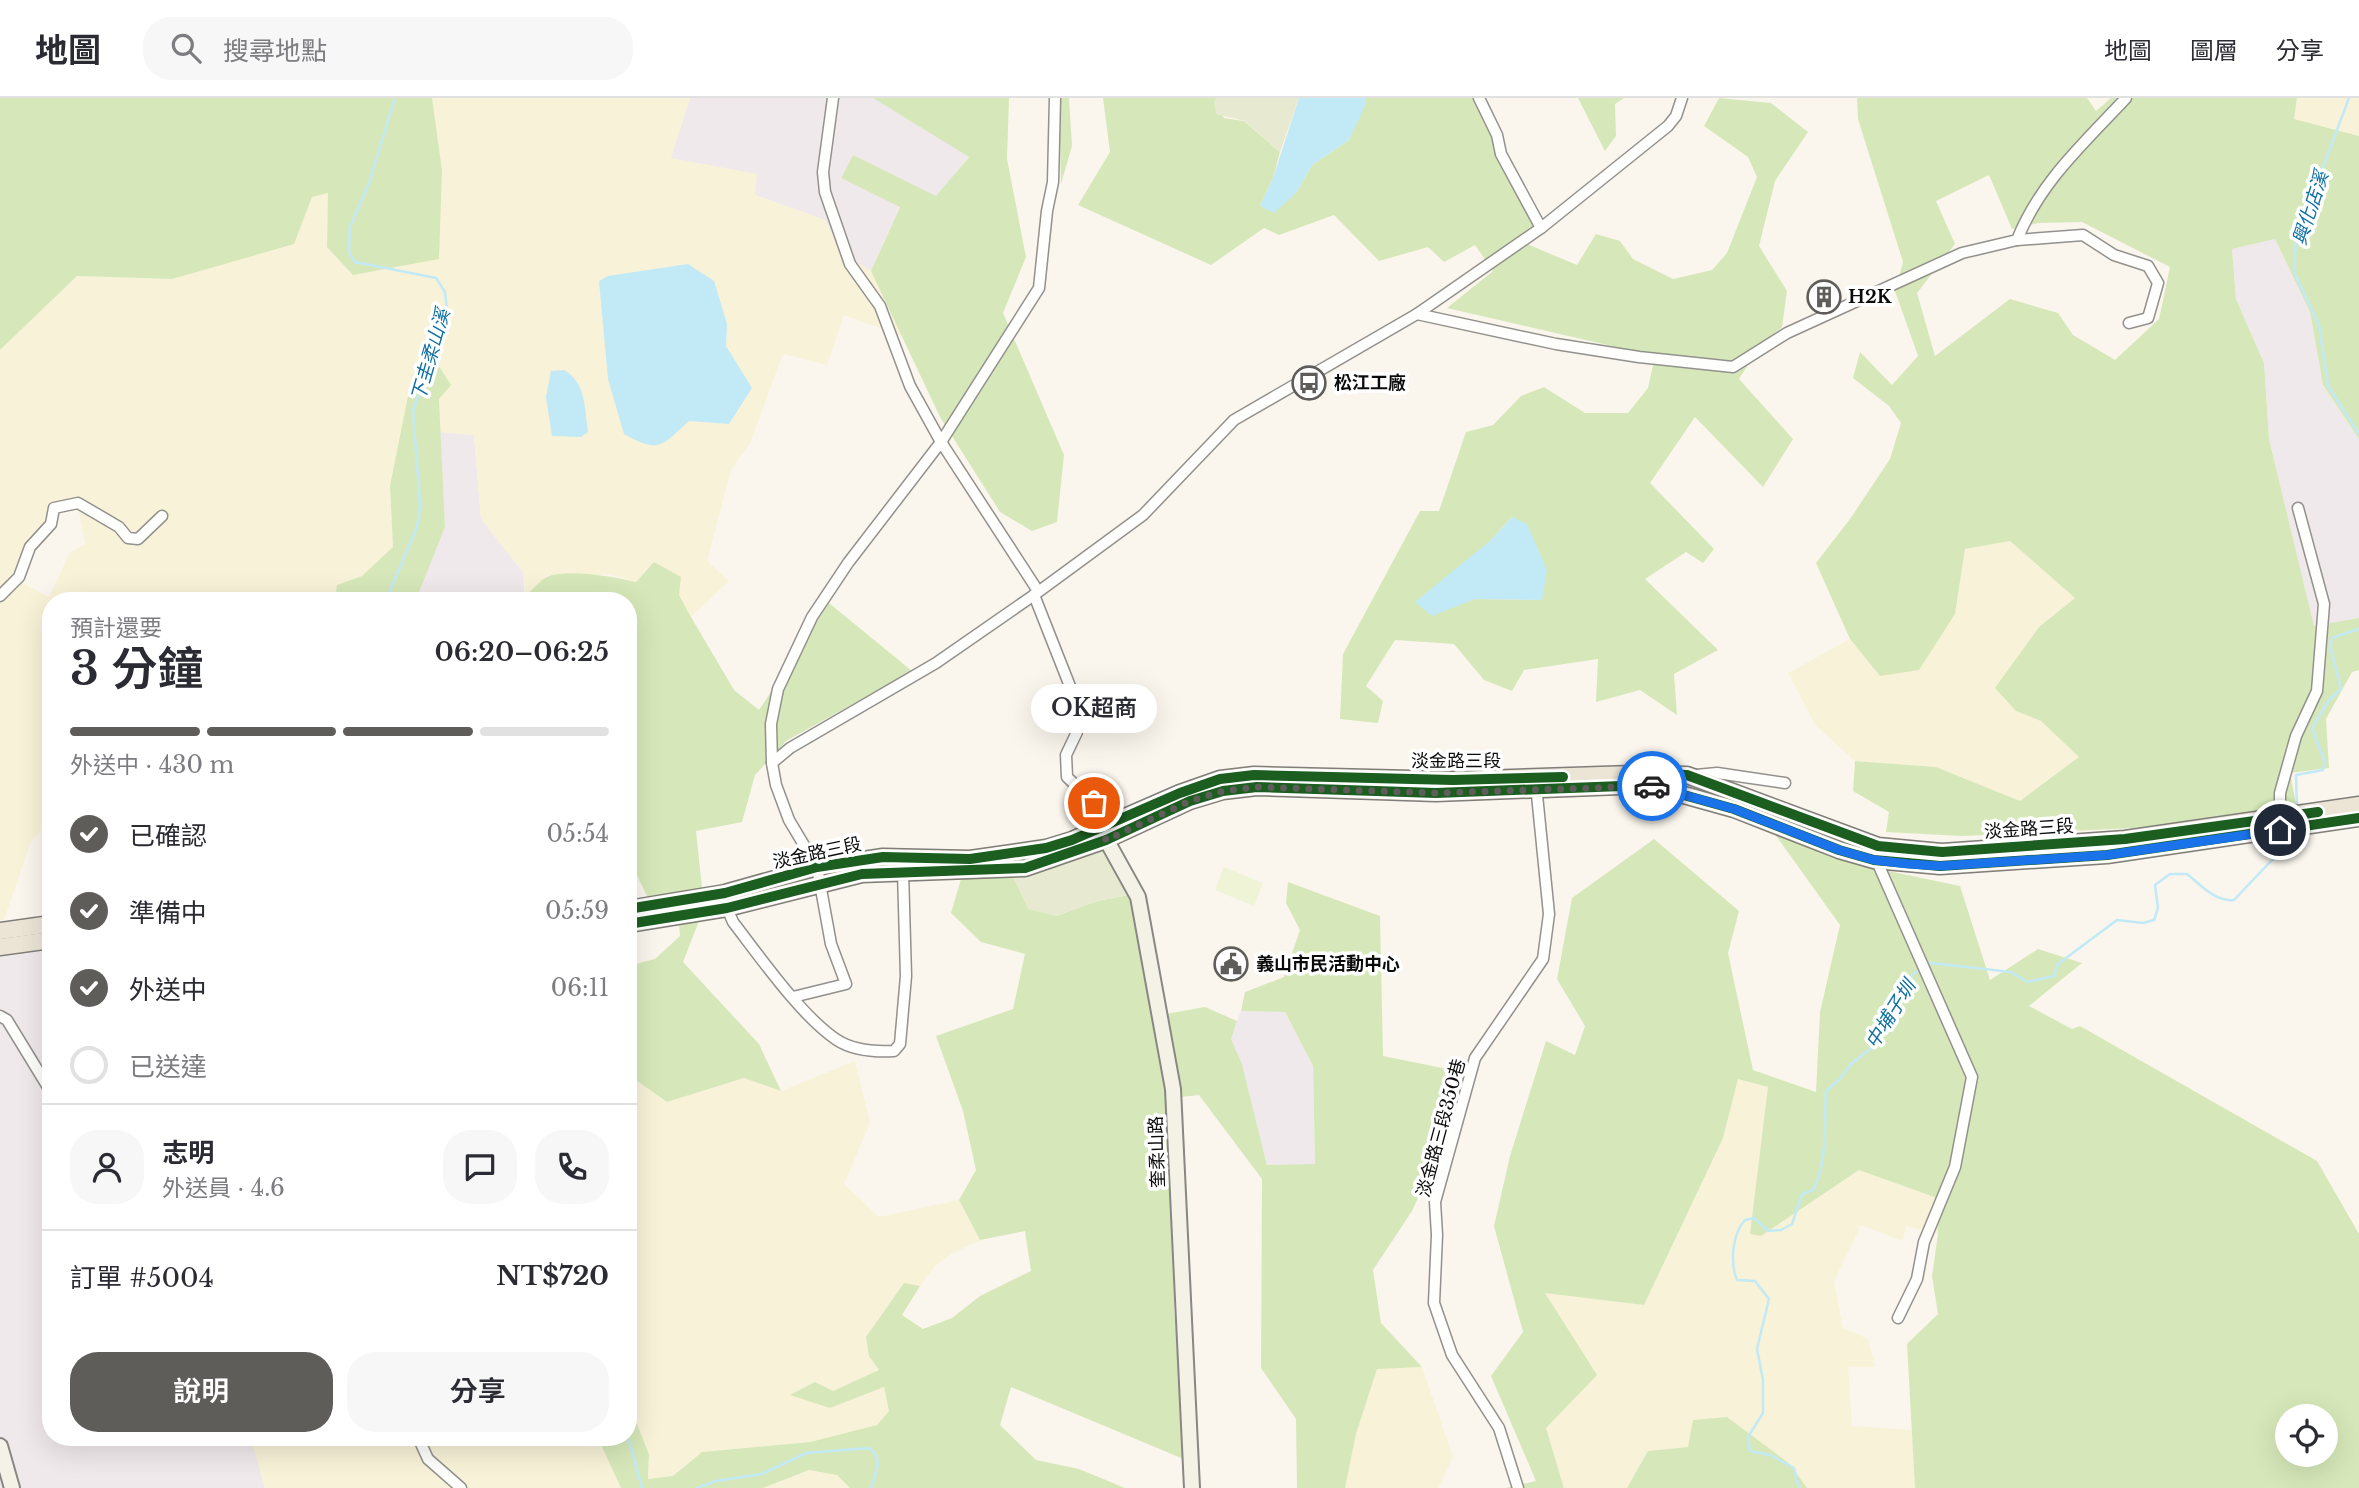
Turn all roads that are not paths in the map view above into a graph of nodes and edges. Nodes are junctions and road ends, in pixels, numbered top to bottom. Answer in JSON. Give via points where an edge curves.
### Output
{"nodes":[{"id":1,"x":833,"y":98,"type":"edge"},
{"id":2,"x":1055,"y":98,"type":"edge"},
{"id":3,"x":1479,"y":98,"type":"edge"},
{"id":4,"x":1682,"y":98,"type":"edge"},
{"id":5,"x":2126,"y":98,"type":"edge"},
{"id":6,"x":1541,"y":228,"type":"junction"},
{"id":7,"x":2017,"y":240,"type":"junction"},
{"id":8,"x":1417,"y":314,"type":"junction"},
{"id":9,"x":2129,"y":323,"type":"dead end"},
{"id":10,"x":941,"y":442,"type":"junction"},
{"id":11,"x":2298,"y":509,"type":"dead end"},
{"id":12,"x":162,"y":516,"type":"dead end"},
{"id":13,"x":1036,"y":593,"type":"junction"},
{"id":14,"x":0,"y":596,"type":"edge"},
{"id":15,"x":772,"y":763,"type":"junction"},
{"id":16,"x":1687,"y":775,"type":"junction"},
{"id":17,"x":1785,"y":783,"type":"dead end"},
{"id":18,"x":1536,"y":784,"type":"junction"},
{"id":19,"x":1648,"y":785,"type":"junction"},
{"id":20,"x":2359,"y":806,"type":"edge"},
{"id":21,"x":2359,"y":818,"type":"edge"},
{"id":22,"x":2291,"y":822,"type":"junction"},
{"id":23,"x":1103,"y":834,"type":"junction"},
{"id":24,"x":1876,"y":853,"type":"junction"},
{"id":25,"x":817,"y":867,"type":"junction"},
{"id":26,"x":903,"y":872,"type":"junction"},
{"id":27,"x":822,"y":883,"type":"junction"},
{"id":28,"x":637,"y":907,"type":"edge"},
{"id":29,"x":727,"y":908,"type":"junction"},
{"id":30,"x":637,"y":923,"type":"edge"},
{"id":31,"x":42,"y":925,"type":"edge"},
{"id":32,"x":0,"y":931,"type":"edge"},
{"id":33,"x":42,"y":941,"type":"edge"},
{"id":34,"x":0,"y":947,"type":"edge"},
{"id":35,"x":793,"y":997,"type":"junction"},
{"id":36,"x":0,"y":1016,"type":"edge"},
{"id":37,"x":42,"y":1077,"type":"edge"},
{"id":38,"x":1898,"y":1318,"type":"dead end"},
{"id":39,"x":0,"y":1446,"type":"edge"},
{"id":40,"x":422,"y":1446,"type":"edge"},
{"id":41,"x":12,"y":1488,"type":"edge"},
{"id":42,"x":461,"y":1488,"type":"edge"},
{"id":43,"x":1192,"y":1488,"type":"edge"},
{"id":44,"x":1518,"y":1488,"type":"edge"}],
"edges":[{"from":1,"to":10,"type":"street","via":[[823,172],[825,192],[850,264],[880,306],[910,386]]},
{"from":2,"to":10,"type":"street","via":[[1054,182],[1046,211],[1039,288]]},
{"from":3,"to":6,"type":"street","via":[[1501,154]]},
{"from":4,"to":6,"type":"street","via":[[1668,126]]},
{"from":5,"to":7,"type":"street","via":[[2054,175],[2029,210]]},
{"from":6,"to":8,"type":"street"},
{"from":7,"to":8,"type":"street","via":[[1962,253],[1787,333],[1733,367],[1556,344]]},
{"from":7,"to":9,"type":"street","via":[[2083,235],[2114,255],[2148,266],[2158,283],[2148,318]]},
{"from":8,"to":13,"type":"street","via":[[1234,420],[1143,515]]},
{"from":10,"to":13,"type":"street"},
{"from":10,"to":15,"type":"street","via":[[812,617],[778,689],[771,724]]},
{"from":11,"to":22,"type":"street","via":[[2324,604],[2317,691],[2296,736],[2280,793]]},
{"from":12,"to":14,"type":"street","via":[[138,538],[128,538],[119,527],[78,503],[54,508],[51,524],[30,547],[19,578]]},
{"from":13,"to":15,"type":"street","via":[[936,663]]},
{"from":13,"to":23,"type":"street","via":[[1075,699],[1077,732],[1066,755],[1067,777],[1094,803]]},
{"from":15,"to":25,"type":"street","via":[[789,820]]},
{"from":16,"to":17,"type":"street","via":[[1717,773]]},
{"from":16,"to":18,"type":"main road","name":"淡金路三段"},
{"from":16,"to":19,"type":"street"},
{"from":16,"to":24,"type":"main road","name":"淡金路三段"},
{"from":18,"to":19,"type":"main road","name":"淡金路三段"},
{"from":18,"to":23,"type":"main road","name":"淡金路三段","via":[[1254,775],[1210,783]]},
{"from":18,"to":44,"type":"street","name":"淡金路三段350巷","via":[[1549,914],[1543,959],[1475,1058],[1435,1202],[1434,1303],[1452,1355],[1499,1428]]},
{"from":19,"to":24,"type":"main road","name":"淡金路三段","via":[[1734,809],[1839,850]]},
{"from":20,"to":22,"type":"main road","name":"淡金路三段"},
{"from":21,"to":22,"type":"main road","name":"淡金路三段"},
{"from":22,"to":24,"type":"main road","name":"淡金路三段","via":[[2107,855],[2052,860],[1940,866]]},
{"from":23,"to":25,"type":"main road","name":"淡金路三段","via":[[970,859],[883,857]]},
{"from":23,"to":26,"type":"main road","name":"淡金路三段","via":[[1025,868]]},
{"from":23,"to":43,"type":"street","name":"奎柔山路","via":[[1138,897],[1173,1089]]},
{"from":24,"to":38,"type":"street","via":[[1972,1077],[1955,1167],[1924,1242],[1917,1279]]},
{"from":25,"to":27,"type":"street"},
{"from":25,"to":28,"type":"main road","name":"淡金路三段","via":[[725,892]]},
{"from":26,"to":27,"type":"main road","name":"淡金路三段"},
{"from":26,"to":35,"type":"street","via":[[906,976],[900,1044],[894,1051],[869,1052],[837,1040]]},
{"from":27,"to":29,"type":"main road","name":"淡金路三段"},
{"from":27,"to":35,"type":"street","via":[[831,944],[846,984]]},
{"from":29,"to":30,"type":"main road","name":"淡金路三段"},
{"from":29,"to":35,"type":"street","via":[[733,922]]},
{"from":31,"to":32,"type":"main road"},
{"from":33,"to":34,"type":"main road"},
{"from":36,"to":37,"type":"street","via":[[7,1020]]},
{"from":39,"to":41,"type":"street"},
{"from":40,"to":42,"type":"street","via":[[428,1459]]}]}
